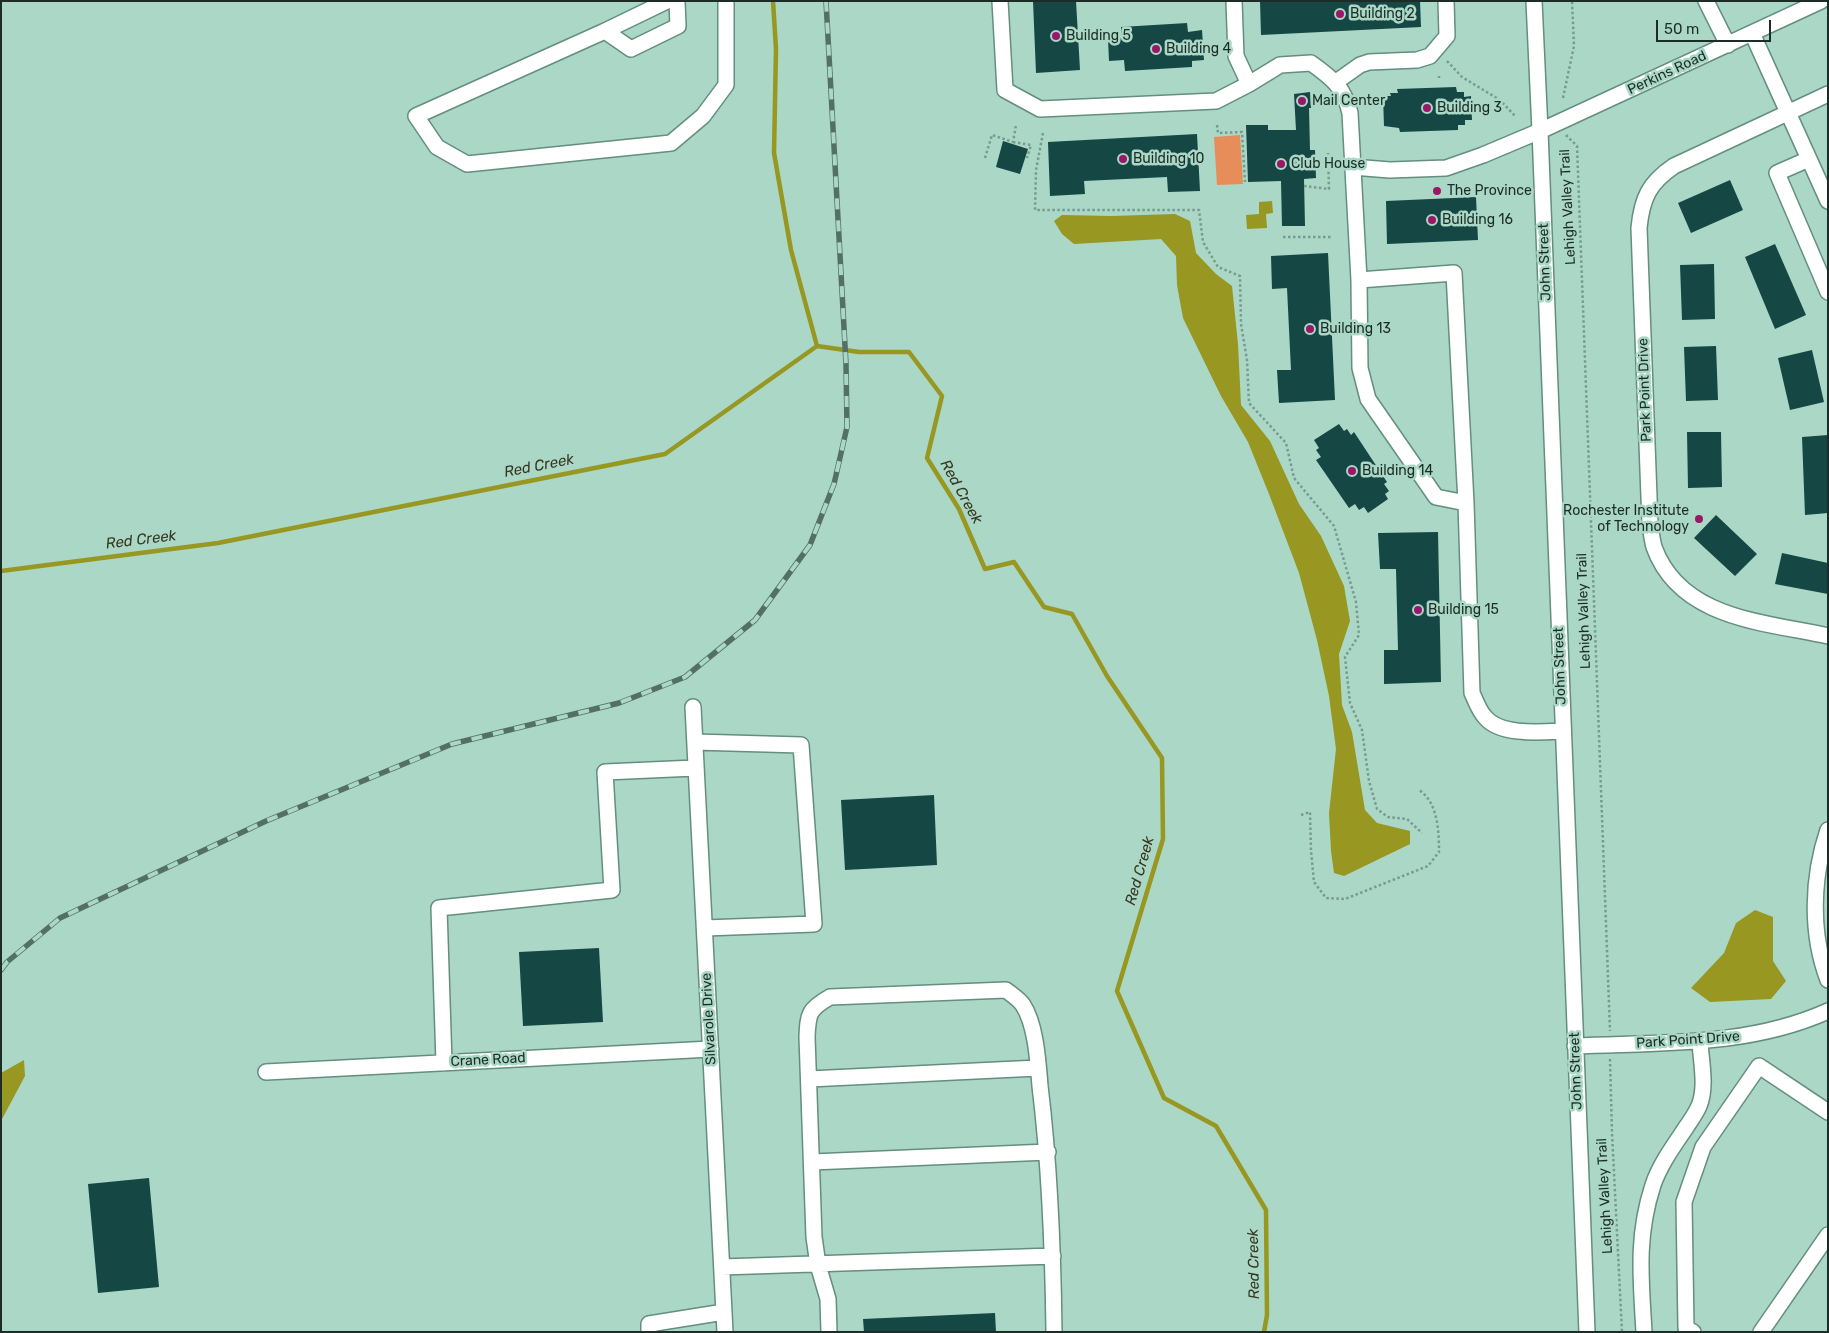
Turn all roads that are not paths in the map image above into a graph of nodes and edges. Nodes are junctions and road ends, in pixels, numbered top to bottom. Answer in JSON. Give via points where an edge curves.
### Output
{"nodes":[{"id":1,"x":667,"y":1,"type":"edge"},
{"id":2,"x":676,"y":1,"type":"edge"},
{"id":3,"x":726,"y":1,"type":"edge"},
{"id":4,"x":1000,"y":1,"type":"edge"},
{"id":5,"x":1234,"y":1,"type":"edge"},
{"id":6,"x":1446,"y":1,"type":"edge"},
{"id":7,"x":1534,"y":1,"type":"edge"},
{"id":8,"x":1706,"y":1,"type":"edge"},
{"id":9,"x":1821,"y":1,"type":"edge"},
{"id":10,"x":605,"y":31,"type":"junction"},
{"id":11,"x":1752,"y":33,"type":"junction"},
{"id":12,"x":1728,"y":45,"type":"junction"},
{"id":13,"x":1336,"y":82,"type":"junction"},
{"id":14,"x":1249,"y":84,"type":"junction"},
{"id":15,"x":1828,"y":94,"type":"edge"},
{"id":16,"x":1788,"y":112,"type":"junction"},
{"id":17,"x":1540,"y":131,"type":"junction"},
{"id":18,"x":1809,"y":159,"type":"junction"},
{"id":19,"x":1352,"y":167,"type":"junction"},
{"id":20,"x":1828,"y":201,"type":"edge"},
{"id":21,"x":1359,"y":280,"type":"junction"},
{"id":22,"x":1828,"y":292,"type":"edge"},
{"id":23,"x":1466,"y":503,"type":"junction"},
{"id":24,"x":1828,"y":636,"type":"edge"},
{"id":25,"x":693,"y":706,"type":"dead end"},
{"id":26,"x":1563,"y":732,"type":"junction"},
{"id":27,"x":695,"y":742,"type":"junction"},
{"id":28,"x":695,"y":768,"type":"junction"},
{"id":29,"x":1828,"y":830,"type":"edge"},
{"id":30,"x":705,"y":928,"type":"junction"},
{"id":31,"x":1828,"y":980,"type":"edge"},
{"id":32,"x":1828,"y":1011,"type":"edge"},
{"id":33,"x":1700,"y":1042,"type":"junction"},
{"id":34,"x":1575,"y":1046,"type":"junction"},
{"id":35,"x":711,"y":1049,"type":"junction"},
{"id":36,"x":444,"y":1063,"type":"junction"},
{"id":37,"x":1038,"y":1068,"type":"junction"},
{"id":38,"x":266,"y":1072,"type":"dead end"},
{"id":39,"x":809,"y":1079,"type":"junction"},
{"id":40,"x":1828,"y":1112,"type":"edge"},
{"id":41,"x":1048,"y":1152,"type":"junction"},
{"id":42,"x":812,"y":1162,"type":"junction"},
{"id":43,"x":1828,"y":1235,"type":"edge"},
{"id":44,"x":1053,"y":1256,"type":"junction"},
{"id":45,"x":818,"y":1265,"type":"junction"},
{"id":46,"x":722,"y":1267,"type":"junction"},
{"id":47,"x":724,"y":1312,"type":"junction"},
{"id":48,"x":649,"y":1332,"type":"edge"},
{"id":49,"x":725,"y":1332,"type":"edge"},
{"id":50,"x":829,"y":1332,"type":"edge"},
{"id":51,"x":1054,"y":1332,"type":"edge"},
{"id":52,"x":1587,"y":1332,"type":"edge"},
{"id":53,"x":1644,"y":1332,"type":"edge"},
{"id":54,"x":1692,"y":1332,"type":"edge"},
{"id":55,"x":1761,"y":1332,"type":"edge"}],
"edges":[{"from":1,"to":10,"type":"street"},
{"from":2,"to":10,"type":"street","via":[[678,26],[631,49]]},
{"from":3,"to":10,"type":"street","via":[[726,86],[703,116],[671,143],[467,164],[437,147],[416,116]]},
{"from":4,"to":14,"type":"street","via":[[1005,90],[1040,109],[1216,101]]},
{"from":5,"to":14,"type":"street","via":[[1236,56]]},
{"from":6,"to":13,"type":"street","via":[[1448,36],[1433,54],[1417,60],[1369,62]]},
{"from":7,"to":17,"type":"street","name":"John Street"},
{"from":8,"to":12,"type":"street"},
{"from":9,"to":11,"type":"street","name":"Perkins Road"},
{"from":11,"to":12,"type":"street","name":"Perkins Road"},
{"from":11,"to":16,"type":"street"},
{"from":12,"to":17,"type":"street","name":"Perkins Road"},
{"from":13,"to":14,"type":"street","via":[[1311,63],[1280,65]]},
{"from":13,"to":19,"type":"street","via":[[1350,113]]},
{"from":15,"to":16,"type":"street","name":"Park Point Drive"},
{"from":16,"to":18,"type":"street"},
{"from":16,"to":24,"type":"street","name":"Park Point Drive","via":[[1674,166],[1649,188],[1641,206],[1639,228],[1650,524],[1654,546],[1666,569],[1681,588],[1701,603],[1722,613]]},
{"from":17,"to":19,"type":"street","name":"Perkins Road","via":[[1446,168],[1390,170]]},
{"from":17,"to":26,"type":"street","name":"John Street"},
{"from":18,"to":20,"type":"street"},
{"from":18,"to":22,"type":"street","via":[[1777,173]]},
{"from":19,"to":21,"type":"street"},
{"from":21,"to":23,"type":"street","via":[[1360,368],[1368,399],[1436,497]]},
{"from":21,"to":23,"type":"street","via":[[1454,273]]},
{"from":23,"to":26,"type":"street","via":[[1472,693],[1485,718],[1494,724],[1522,733]]},
{"from":25,"to":27,"type":"street","name":"Silvarole Drive"},
{"from":26,"to":34,"type":"street","name":"John Street"},
{"from":27,"to":28,"type":"street","name":"Silvarole Drive"},
{"from":27,"to":30,"type":"street","via":[[801,745],[814,924]]},
{"from":28,"to":30,"type":"street","name":"Silvarole Drive"},
{"from":28,"to":36,"type":"street","via":[[605,772],[612,890],[439,908]]},
{"from":29,"to":31,"type":"street","via":[[1817,874],[1815,909],[1818,945]]},
{"from":30,"to":35,"type":"street","name":"Silvarole Drive"},
{"from":32,"to":33,"type":"street","name":"Park Point Drive","via":[[1782,1028]]},
{"from":33,"to":34,"type":"street","name":"Park Point Drive"},
{"from":33,"to":53,"type":"street","via":[[1703,1091],[1699,1107],[1654,1182],[1645,1212],[1640,1253]]},
{"from":34,"to":52,"type":"street","name":"John Street"},
{"from":35,"to":36,"type":"street","name":"Crane Road"},
{"from":35,"to":46,"type":"street","name":"Silvarole Drive"},
{"from":36,"to":38,"type":"street","name":"Crane Road"},
{"from":37,"to":39,"type":"street"},
{"from":37,"to":39,"type":"street","via":[[1032,1027],[1023,1004],[1006,990],[840,996],[830,997],[816,1005],[808,1020]]},
{"from":37,"to":41,"type":"street"},
{"from":39,"to":42,"type":"street"},
{"from":40,"to":54,"type":"street","via":[[1758,1066],[1703,1147],[1684,1202],[1686,1328]]},
{"from":41,"to":42,"type":"street"},
{"from":41,"to":44,"type":"street"},
{"from":42,"to":45,"type":"street"},
{"from":43,"to":55,"type":"street"},
{"from":44,"to":45,"type":"street"},
{"from":44,"to":51,"type":"street"},
{"from":45,"to":46,"type":"street"},
{"from":45,"to":50,"type":"street","via":[[828,1299]]},
{"from":46,"to":47,"type":"street","name":"Silvarole Drive"},
{"from":47,"to":48,"type":"street","via":[[648,1324]]},
{"from":47,"to":49,"type":"street","name":"Silvarole Drive"}]}
